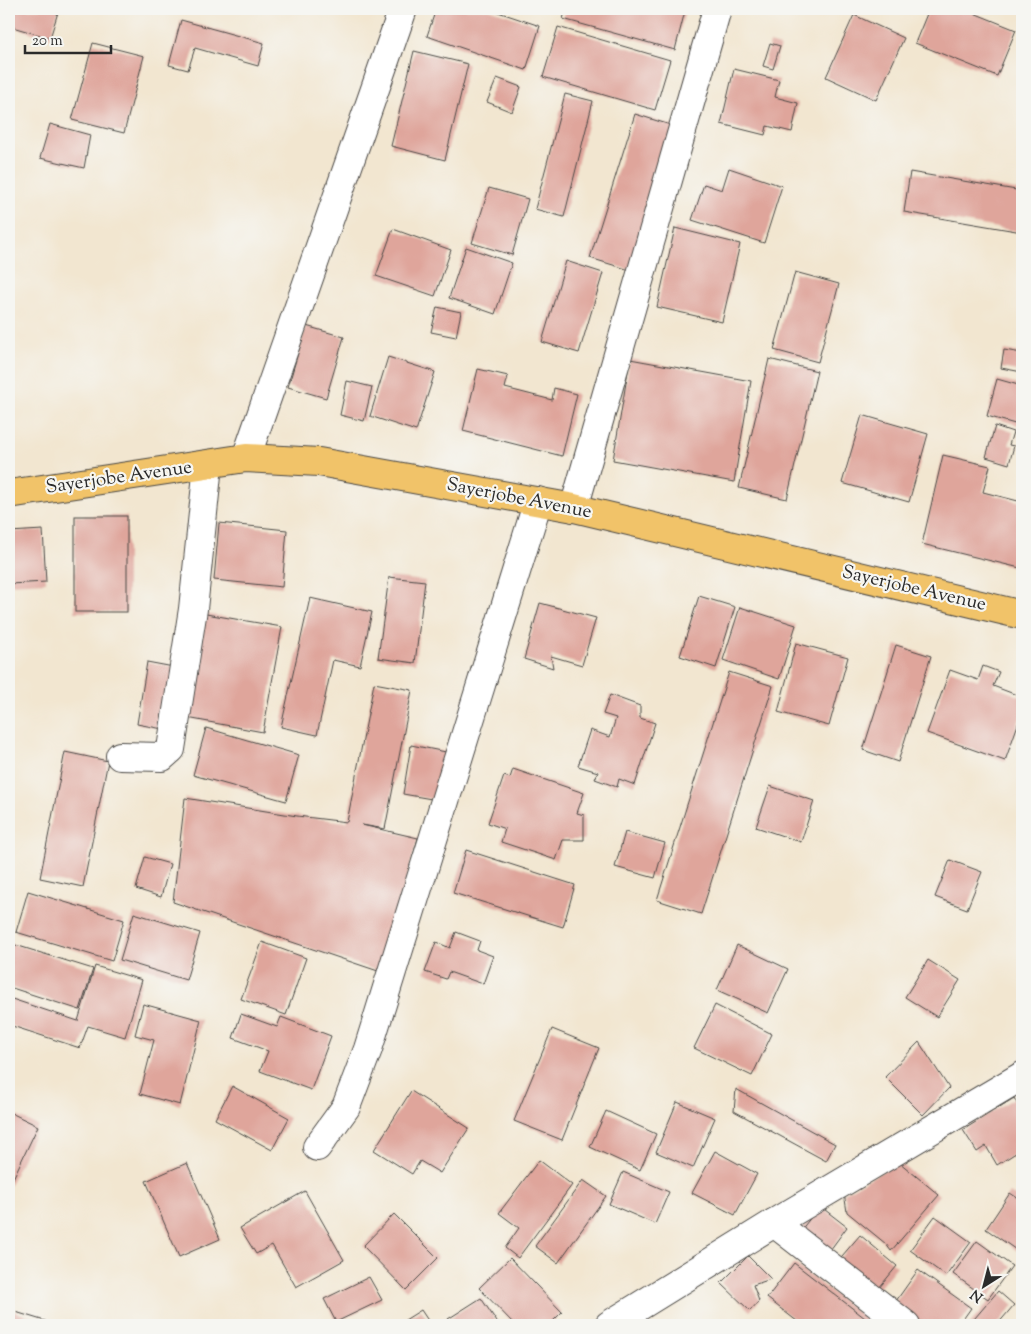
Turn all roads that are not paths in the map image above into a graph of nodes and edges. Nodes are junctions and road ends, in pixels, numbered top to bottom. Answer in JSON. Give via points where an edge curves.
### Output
{"nodes":[{"id":1,"x":403,"y":9,"type":"edge"},
{"id":2,"x":717,"y":9,"type":"edge"},
{"id":3,"x":246,"y":458,"type":"junction"},
{"id":4,"x":208,"y":465,"type":"junction"},
{"id":5,"x":9,"y":494,"type":"edge"},
{"id":6,"x":538,"y":501,"type":"junction"},
{"id":7,"x":574,"y":508,"type":"junction"},
{"id":8,"x":1022,"y":614,"type":"edge"},
{"id":9,"x":120,"y":756,"type":"dead end"},
{"id":10,"x":1022,"y":1076,"type":"edge"},
{"id":11,"x":317,"y":1146,"type":"dead end"},
{"id":12,"x":774,"y":1223,"type":"junction"},
{"id":13,"x":610,"y":1325,"type":"edge"},
{"id":14,"x":906,"y":1325,"type":"edge"}],
"edges":[{"from":1,"to":3,"type":"street"},
{"from":2,"to":7,"type":"street"},
{"from":3,"to":4,"type":"main road","name":"Sayerjobe Avenue"},
{"from":3,"to":6,"type":"main road","name":"Sayerjobe Avenue","via":[[319,462]]},
{"from":4,"to":5,"type":"main road","name":"Sayerjobe Avenue"},
{"from":4,"to":9,"type":"street","via":[[193,609],[170,748],[162,758]]},
{"from":6,"to":7,"type":"main road","name":"Sayerjobe Avenue"},
{"from":6,"to":11,"type":"street","via":[[368,1049],[346,1107]]},
{"from":7,"to":8,"type":"main road","name":"Sayerjobe Avenue"},
{"from":10,"to":12,"type":"street"},
{"from":12,"to":13,"type":"street"},
{"from":12,"to":14,"type":"street"}]}
